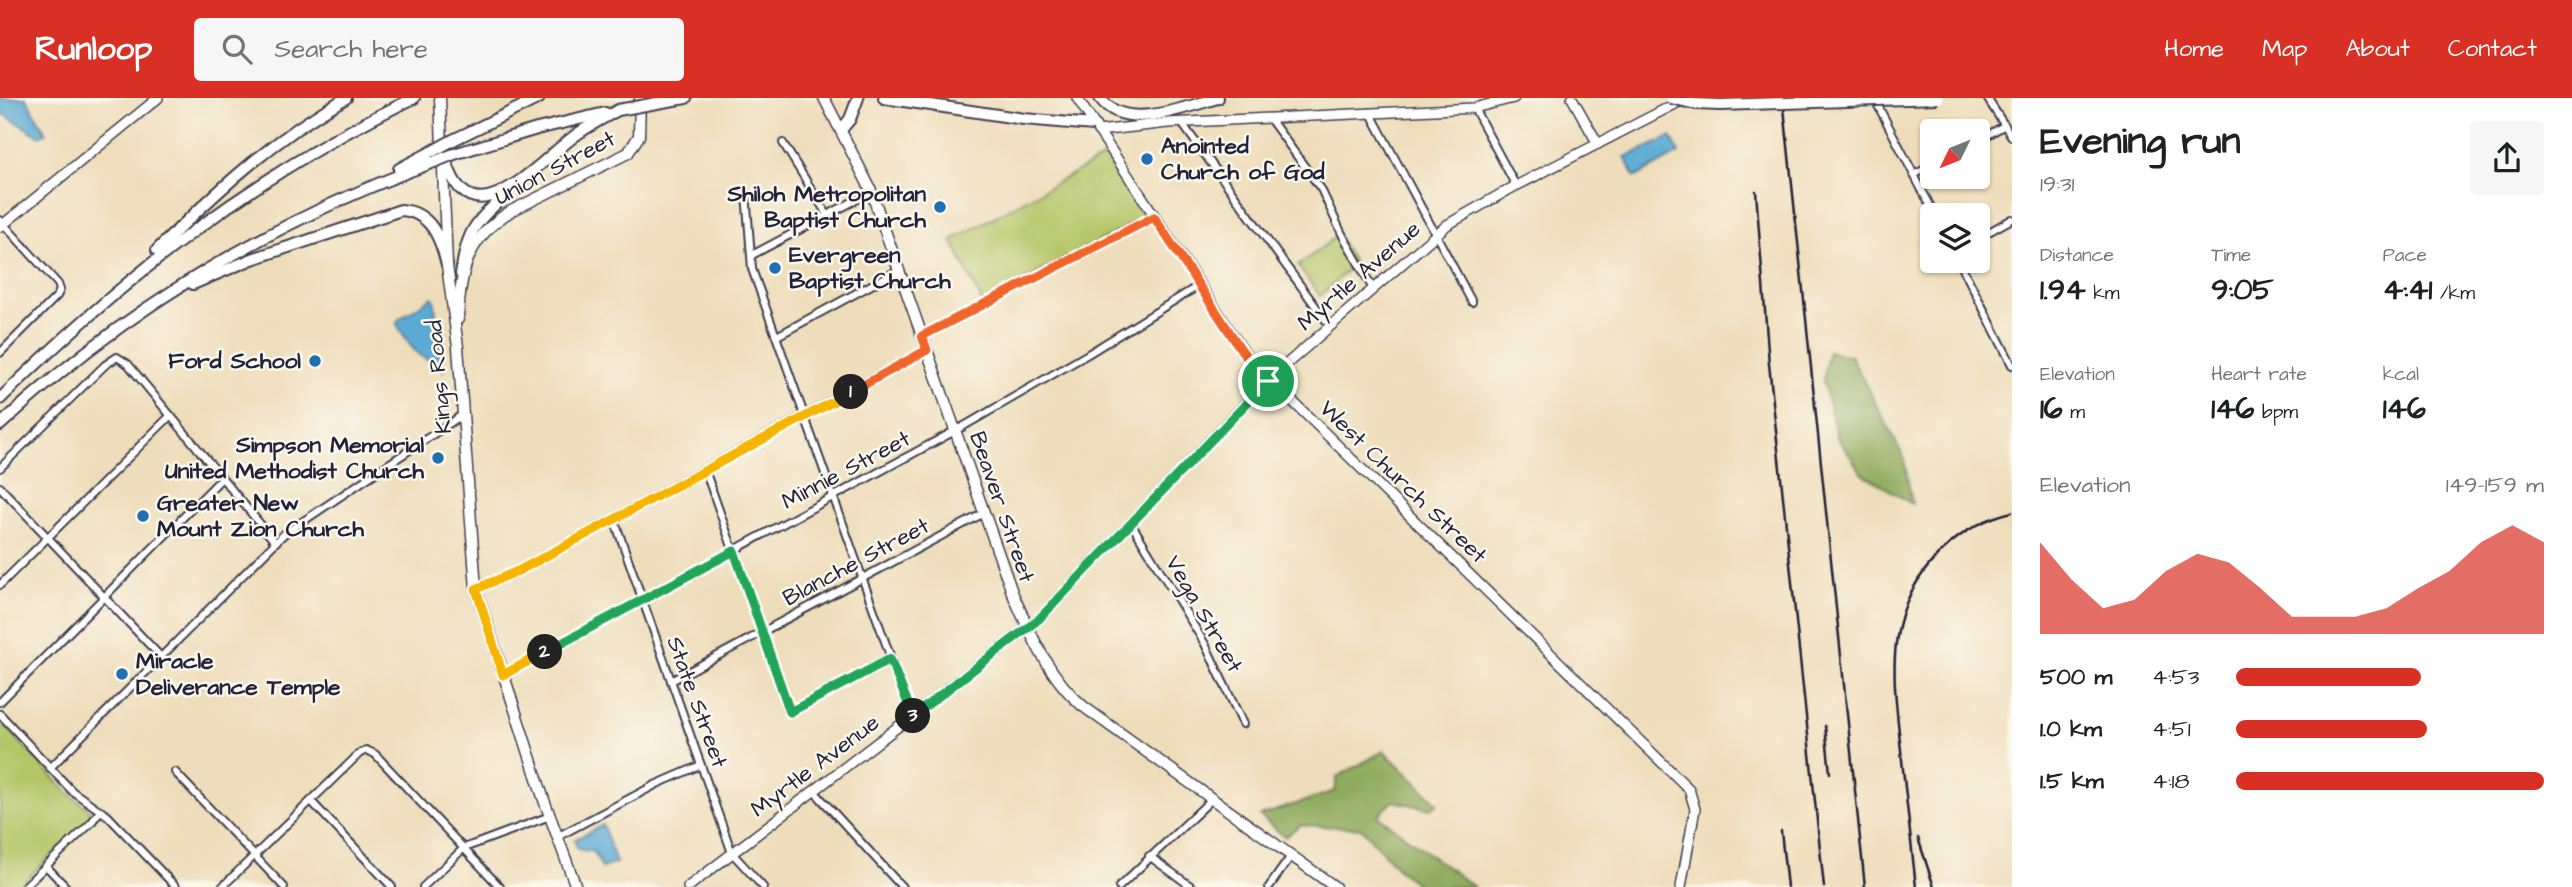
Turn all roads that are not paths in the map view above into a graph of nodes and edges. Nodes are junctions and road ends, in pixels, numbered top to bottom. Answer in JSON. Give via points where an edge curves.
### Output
{"nodes":[{"id":1,"x":158,"y":98,"type":"edge"},
{"id":2,"x":346,"y":98,"type":"edge"},
{"id":3,"x":414,"y":98,"type":"edge"},
{"id":4,"x":440,"y":98,"type":"edge"},
{"id":5,"x":538,"y":98,"type":"edge"},
{"id":6,"x":640,"y":98,"type":"edge"},
{"id":7,"x":686,"y":98,"type":"edge"},
{"id":8,"x":824,"y":98,"type":"edge"},
{"id":9,"x":858,"y":98,"type":"edge"},
{"id":10,"x":884,"y":98,"type":"edge"},
{"id":11,"x":1077,"y":98,"type":"edge"},
{"id":12,"x":1100,"y":98,"type":"edge"},
{"id":13,"x":1218,"y":98,"type":"edge"},
{"id":14,"x":1514,"y":98,"type":"edge"},
{"id":15,"x":1572,"y":98,"type":"edge"},
{"id":16,"x":1679,"y":98,"type":"edge"},
{"id":17,"x":1874,"y":98,"type":"edge"},
{"id":18,"x":1938,"y":98,"type":"edge"},
{"id":19,"x":1987,"y":98,"type":"edge"},
{"id":20,"x":1474,"y":108,"type":"junction"},
{"id":21,"x":618,"y":110,"type":"junction"},
{"id":22,"x":1370,"y":112,"type":"junction"},
{"id":23,"x":1270,"y":119,"type":"junction"},
{"id":24,"x":1181,"y":122,"type":"junction"},
{"id":25,"x":2005,"y":125,"type":"junction"},
{"id":26,"x":1096,"y":128,"type":"junction"},
{"id":27,"x":841,"y":130,"type":"junction"},
{"id":28,"x":1990,"y":134,"type":"edge"},
{"id":29,"x":2012,"y":137,"type":"edge"},
{"id":30,"x":783,"y":143,"type":"dead end"},
{"id":31,"x":1598,"y":144,"type":"junction"},
{"id":32,"x":440,"y":150,"type":"junction"},
{"id":33,"x":1920,"y":172,"type":"edge"},
{"id":34,"x":1914,"y":175,"type":"junction"},
{"id":35,"x":519,"y":183,"type":"junction"},
{"id":36,"x":1516,"y":186,"type":"junction"},
{"id":37,"x":871,"y":192,"type":"junction"},
{"id":38,"x":746,"y":193,"type":"dead end"},
{"id":39,"x":1929,"y":203,"type":"edge"},
{"id":40,"x":828,"y":216,"type":"junction"},
{"id":41,"x":1154,"y":217,"type":"junction"},
{"id":42,"x":2012,"y":219,"type":"edge"},
{"id":43,"x":1,"y":223,"type":"edge"},
{"id":44,"x":1990,"y":231,"type":"edge"},
{"id":45,"x":1436,"y":234,"type":"junction"},
{"id":46,"x":752,"y":255,"type":"junction"},
{"id":47,"x":447,"y":265,"type":"junction"},
{"id":48,"x":899,"y":270,"type":"junction"},
{"id":49,"x":1965,"y":273,"type":"edge"},
{"id":50,"x":461,"y":274,"type":"junction"},
{"id":51,"x":1198,"y":286,"type":"junction"},
{"id":52,"x":1373,"y":289,"type":"junction"},
{"id":53,"x":110,"y":296,"type":"junction"},
{"id":54,"x":159,"y":299,"type":"junction"},
{"id":55,"x":1472,"y":302,"type":"dead end"},
{"id":56,"x":1330,"y":326,"type":"junction"},
{"id":57,"x":777,"y":336,"type":"junction"},
{"id":58,"x":922,"y":336,"type":"junction"},
{"id":59,"x":458,"y":347,"type":"junction"},
{"id":60,"x":927,"y":350,"type":"junction"},
{"id":61,"x":0,"y":353,"type":"edge"},
{"id":62,"x":2011,"y":360,"type":"edge"},
{"id":63,"x":1268,"y":381,"type":"junction"},
{"id":64,"x":0,"y":399,"type":"edge"},
{"id":65,"x":462,"y":415,"type":"junction"},
{"id":66,"x":169,"y":417,"type":"junction"},
{"id":67,"x":805,"y":417,"type":"junction"},
{"id":68,"x":0,"y":425,"type":"edge"},
{"id":69,"x":955,"y":431,"type":"junction"},
{"id":70,"x":0,"y":468,"type":"edge"},
{"id":71,"x":705,"y":470,"type":"junction"},
{"id":72,"x":222,"y":479,"type":"junction"},
{"id":73,"x":0,"y":486,"type":"edge"},
{"id":74,"x":833,"y":496,"type":"junction"},
{"id":75,"x":984,"y":513,"type":"junction"},
{"id":76,"x":614,"y":519,"type":"junction"},
{"id":77,"x":1131,"y":523,"type":"junction"},
{"id":78,"x":48,"y":537,"type":"junction"},
{"id":79,"x":275,"y":542,"type":"junction"},
{"id":80,"x":734,"y":551,"type":"junction"},
{"id":81,"x":862,"y":579,"type":"junction"},
{"id":82,"x":0,"y":585,"type":"edge"},
{"id":83,"x":476,"y":589,"type":"junction"},
{"id":84,"x":104,"y":597,"type":"junction"},
{"id":85,"x":642,"y":599,"type":"junction"},
{"id":86,"x":1027,"y":628,"type":"junction"},
{"id":87,"x":762,"y":632,"type":"junction"},
{"id":88,"x":161,"y":657,"type":"junction"},
{"id":89,"x":890,"y":659,"type":"junction"},
{"id":90,"x":503,"y":675,"type":"junction"},
{"id":91,"x":671,"y":681,"type":"junction"},
{"id":92,"x":0,"y":702,"type":"edge"},
{"id":93,"x":0,"y":714,"type":"edge"},
{"id":94,"x":912,"y":717,"type":"junction"},
{"id":95,"x":1243,"y":724,"type":"dead end"},
{"id":96,"x":701,"y":765,"type":"junction"},
{"id":97,"x":50,"y":768,"type":"junction"},
{"id":98,"x":174,"y":772,"type":"dead end"},
{"id":99,"x":814,"y":791,"type":"junction"},
{"id":100,"x":1212,"y":799,"type":"junction"},
{"id":101,"x":312,"y":801,"type":"junction"},
{"id":102,"x":100,"y":811,"type":"junction"},
{"id":103,"x":550,"y":816,"type":"junction"},
{"id":104,"x":557,"y":837,"type":"junction"},
{"id":105,"x":464,"y":848,"type":"junction"},
{"id":106,"x":732,"y":853,"type":"junction"},
{"id":107,"x":254,"y":856,"type":"junction"},
{"id":108,"x":1149,"y":856,"type":"junction"},
{"id":109,"x":1291,"y":856,"type":"junction"},
{"id":110,"x":46,"y":866,"type":"junction"},
{"id":111,"x":24,"y":887,"type":"edge"},
{"id":112,"x":66,"y":887,"type":"edge"},
{"id":113,"x":176,"y":887,"type":"edge"},
{"id":114,"x":222,"y":887,"type":"edge"},
{"id":115,"x":284,"y":887,"type":"edge"},
{"id":116,"x":392,"y":887,"type":"edge"},
{"id":117,"x":423,"y":887,"type":"edge"},
{"id":118,"x":500,"y":887,"type":"edge"},
{"id":119,"x":576,"y":887,"type":"edge"},
{"id":120,"x":688,"y":887,"type":"edge"},
{"id":121,"x":763,"y":887,"type":"edge"},
{"id":122,"x":902,"y":887,"type":"edge"},
{"id":123,"x":1118,"y":887,"type":"edge"},
{"id":124,"x":1192,"y":887,"type":"edge"},
{"id":125,"x":1269,"y":887,"type":"edge"},
{"id":126,"x":1335,"y":887,"type":"edge"},
{"id":127,"x":1681,"y":887,"type":"edge"}],
"edges":[{"from":1,"to":43,"type":"street"},
{"from":2,"to":53,"type":"highway","via":[[241,170]]},
{"from":3,"to":53,"type":"highway","via":[[334,139],[241,196]]},
{"from":4,"to":32,"type":"main road","name":"Kings Road"},
{"from":5,"to":32,"type":"highway"},
{"from":6,"to":50,"type":"main road","name":"Union Street","via":[[640,131],[628,153],[499,218],[479,240]]},
{"from":7,"to":21,"type":"highway","bridge":true},
{"from":8,"to":27,"type":"main road","name":"Beaver Street"},
{"from":9,"to":27,"type":"highway"},
{"from":10,"to":26,"type":"highway"},
{"from":11,"to":26,"type":"street","name":"West Church Street"},
{"from":12,"to":13,"type":"highway","via":[[1113,112],[1131,117]]},
{"from":14,"to":20,"type":"street"},
{"from":15,"to":31,"type":"street"},
{"from":16,"to":18,"type":"highway","bridge":true,"via":[[1720,105]]},
{"from":16,"to":31,"type":"street","name":"Myrtle Avenue"},
{"from":17,"to":34,"type":"street"},
{"from":19,"to":25,"type":"street"},
{"from":20,"to":22,"type":"street"},
{"from":20,"to":36,"type":"street"},
{"from":21,"to":32,"type":"highway","bridge":true,"via":[[454,155]]},
{"from":21,"to":35,"type":"highway","via":[[571,138]]},
{"from":22,"to":23,"type":"street"},
{"from":22,"to":45,"type":"street"},
{"from":23,"to":24,"type":"street"},
{"from":23,"to":52,"type":"street","via":[[1321,189]]},
{"from":24,"to":26,"type":"street"},
{"from":24,"to":56,"type":"street"},
{"from":25,"to":28,"type":"street"},
{"from":25,"to":29,"type":"street"},
{"from":26,"to":41,"type":"street","name":"West Church Street"},
{"from":27,"to":37,"type":"main road","name":"Beaver Street"},
{"from":30,"to":40,"type":"street"},
{"from":31,"to":36,"type":"street","name":"Myrtle Avenue"},
{"from":32,"to":35,"type":"highway","via":[[453,179],[469,194],[491,197]]},
{"from":32,"to":47,"type":"main road","name":"Kings Road"},
{"from":32,"to":54,"type":"highway","via":[[241,249]]},
{"from":33,"to":34,"type":"street"},
{"from":34,"to":39,"type":"street"},
{"from":35,"to":50,"type":"highway","via":[[473,227]]},
{"from":36,"to":45,"type":"street","name":"Myrtle Avenue"},
{"from":37,"to":40,"type":"street"},
{"from":37,"to":48,"type":"main road","name":"Beaver Street"},
{"from":38,"to":46,"type":"street"},
{"from":40,"to":46,"type":"street"},
{"from":41,"to":51,"type":"street","name":"West Church Street"},
{"from":41,"to":58,"type":"street"},
{"from":42,"to":44,"type":"street"},
{"from":43,"to":61,"type":"street","via":[[60,290]]},
{"from":45,"to":52,"type":"street","name":"Myrtle Avenue"},
{"from":45,"to":55,"type":"street"},
{"from":46,"to":57,"type":"street","via":[[751,269]]},
{"from":47,"to":54,"type":"highway","via":[[427,220],[413,212],[397,211],[243,262]]},
{"from":47,"to":59,"type":"main road","name":"Kings Road"},
{"from":48,"to":57,"type":"street"},
{"from":48,"to":58,"type":"main road","name":"Beaver Street"},
{"from":49,"to":62,"type":"street"},
{"from":50,"to":59,"type":"main road","name":"Union Street"},
{"from":51,"to":63,"type":"street","name":"West Church Street"},
{"from":51,"to":69,"type":"street","name":"Minnie Street"},
{"from":52,"to":56,"type":"street","name":"Myrtle Avenue"},
{"from":53,"to":64,"type":"highway"},
{"from":54,"to":68,"type":"highway","via":[[71,363]]},
{"from":56,"to":63,"type":"street","name":"Myrtle Avenue"},
{"from":57,"to":67,"type":"street"},
{"from":58,"to":60,"type":"main road","name":"Beaver Street"},
{"from":59,"to":65,"type":"main road","name":"Kings Road"},
{"from":60,"to":67,"type":"street"},
{"from":60,"to":69,"type":"main road","name":"Beaver Street"},
{"from":63,"to":77,"type":"street","name":"Myrtle Avenue"},
{"from":63,"to":127,"type":"street","name":"West Church Street","via":[[1677,775],[1692,795],[1695,808]]},
{"from":65,"to":79,"type":"street"},
{"from":65,"to":83,"type":"main road","name":"Kings Road"},
{"from":66,"to":70,"type":"street","via":[[128,364],[117,357]]},
{"from":66,"to":72,"type":"street"},
{"from":66,"to":78,"type":"street"},
{"from":67,"to":71,"type":"street"},
{"from":67,"to":74,"type":"street"},
{"from":69,"to":74,"type":"street","name":"Minnie Street"},
{"from":69,"to":75,"type":"main road","name":"Beaver Street"},
{"from":71,"to":76,"type":"street"},
{"from":71,"to":80,"type":"street"},
{"from":72,"to":79,"type":"street"},
{"from":72,"to":84,"type":"street"},
{"from":73,"to":78,"type":"street"},
{"from":74,"to":80,"type":"street","name":"Minnie Street"},
{"from":74,"to":81,"type":"street"},
{"from":75,"to":81,"type":"street","name":"Blanche Street"},
{"from":75,"to":86,"type":"main road","name":"Beaver Street"},
{"from":76,"to":83,"type":"street"},
{"from":76,"to":85,"type":"street","name":"State Street"},
{"from":77,"to":86,"type":"street","name":"Myrtle Avenue"},
{"from":77,"to":95,"type":"street","name":"Vega Street","via":[[1205,644]]},
{"from":78,"to":82,"type":"street"},
{"from":78,"to":84,"type":"street"},
{"from":79,"to":88,"type":"street"},
{"from":80,"to":85,"type":"street","name":"Minnie Street"},
{"from":80,"to":87,"type":"street"},
{"from":81,"to":87,"type":"street","name":"Blanche Street"},
{"from":81,"to":89,"type":"street"},
{"from":83,"to":90,"type":"main road","name":"Kings Road"},
{"from":84,"to":88,"type":"street"},
{"from":84,"to":92,"type":"street"},
{"from":85,"to":90,"type":"street","name":"Minnie Street"},
{"from":85,"to":91,"type":"street","name":"State Street"},
{"from":86,"to":94,"type":"street","name":"Myrtle Avenue"},
{"from":86,"to":100,"type":"main road","name":"Beaver Street","via":[[1059,681],[1078,702]]},
{"from":87,"to":89,"type":"street","via":[[790,712]]},
{"from":87,"to":91,"type":"street","name":"Blanche Street"},
{"from":88,"to":97,"type":"street"},
{"from":89,"to":94,"type":"street"},
{"from":90,"to":103,"type":"main road","name":"Kings Road"},
{"from":91,"to":96,"type":"street","name":"State Street"},
{"from":93,"to":97,"type":"street"},
{"from":94,"to":99,"type":"street","name":"Myrtle Avenue"},
{"from":96,"to":104,"type":"street","via":[[657,783]]},
{"from":96,"to":106,"type":"street","name":"State Street"},
{"from":97,"to":102,"type":"street","via":[[76,796]]},
{"from":98,"to":107,"type":"street"},
{"from":99,"to":106,"type":"street","name":"Myrtle Avenue"},
{"from":99,"to":122,"type":"street"},
{"from":100,"to":108,"type":"street"},
{"from":100,"to":109,"type":"main road","name":"Beaver Street"},
{"from":101,"to":105,"type":"street","via":[[366,750]]},
{"from":101,"to":107,"type":"street"},
{"from":101,"to":116,"type":"street"},
{"from":102,"to":110,"type":"street"},
{"from":102,"to":113,"type":"street"},
{"from":103,"to":104,"type":"main road","name":"Kings Road"},
{"from":103,"to":105,"type":"street"},
{"from":104,"to":119,"type":"main road","name":"Kings Road"},
{"from":105,"to":117,"type":"street"},
{"from":105,"to":118,"type":"street"},
{"from":106,"to":120,"type":"street","name":"Myrtle Avenue"},
{"from":106,"to":121,"type":"street","name":"State Street"},
{"from":107,"to":114,"type":"street"},
{"from":107,"to":115,"type":"street"},
{"from":108,"to":123,"type":"street"},
{"from":108,"to":124,"type":"street"},
{"from":109,"to":125,"type":"street"},
{"from":109,"to":126,"type":"main road","name":"Beaver Street"},
{"from":110,"to":111,"type":"street"},
{"from":110,"to":112,"type":"street"}]}
